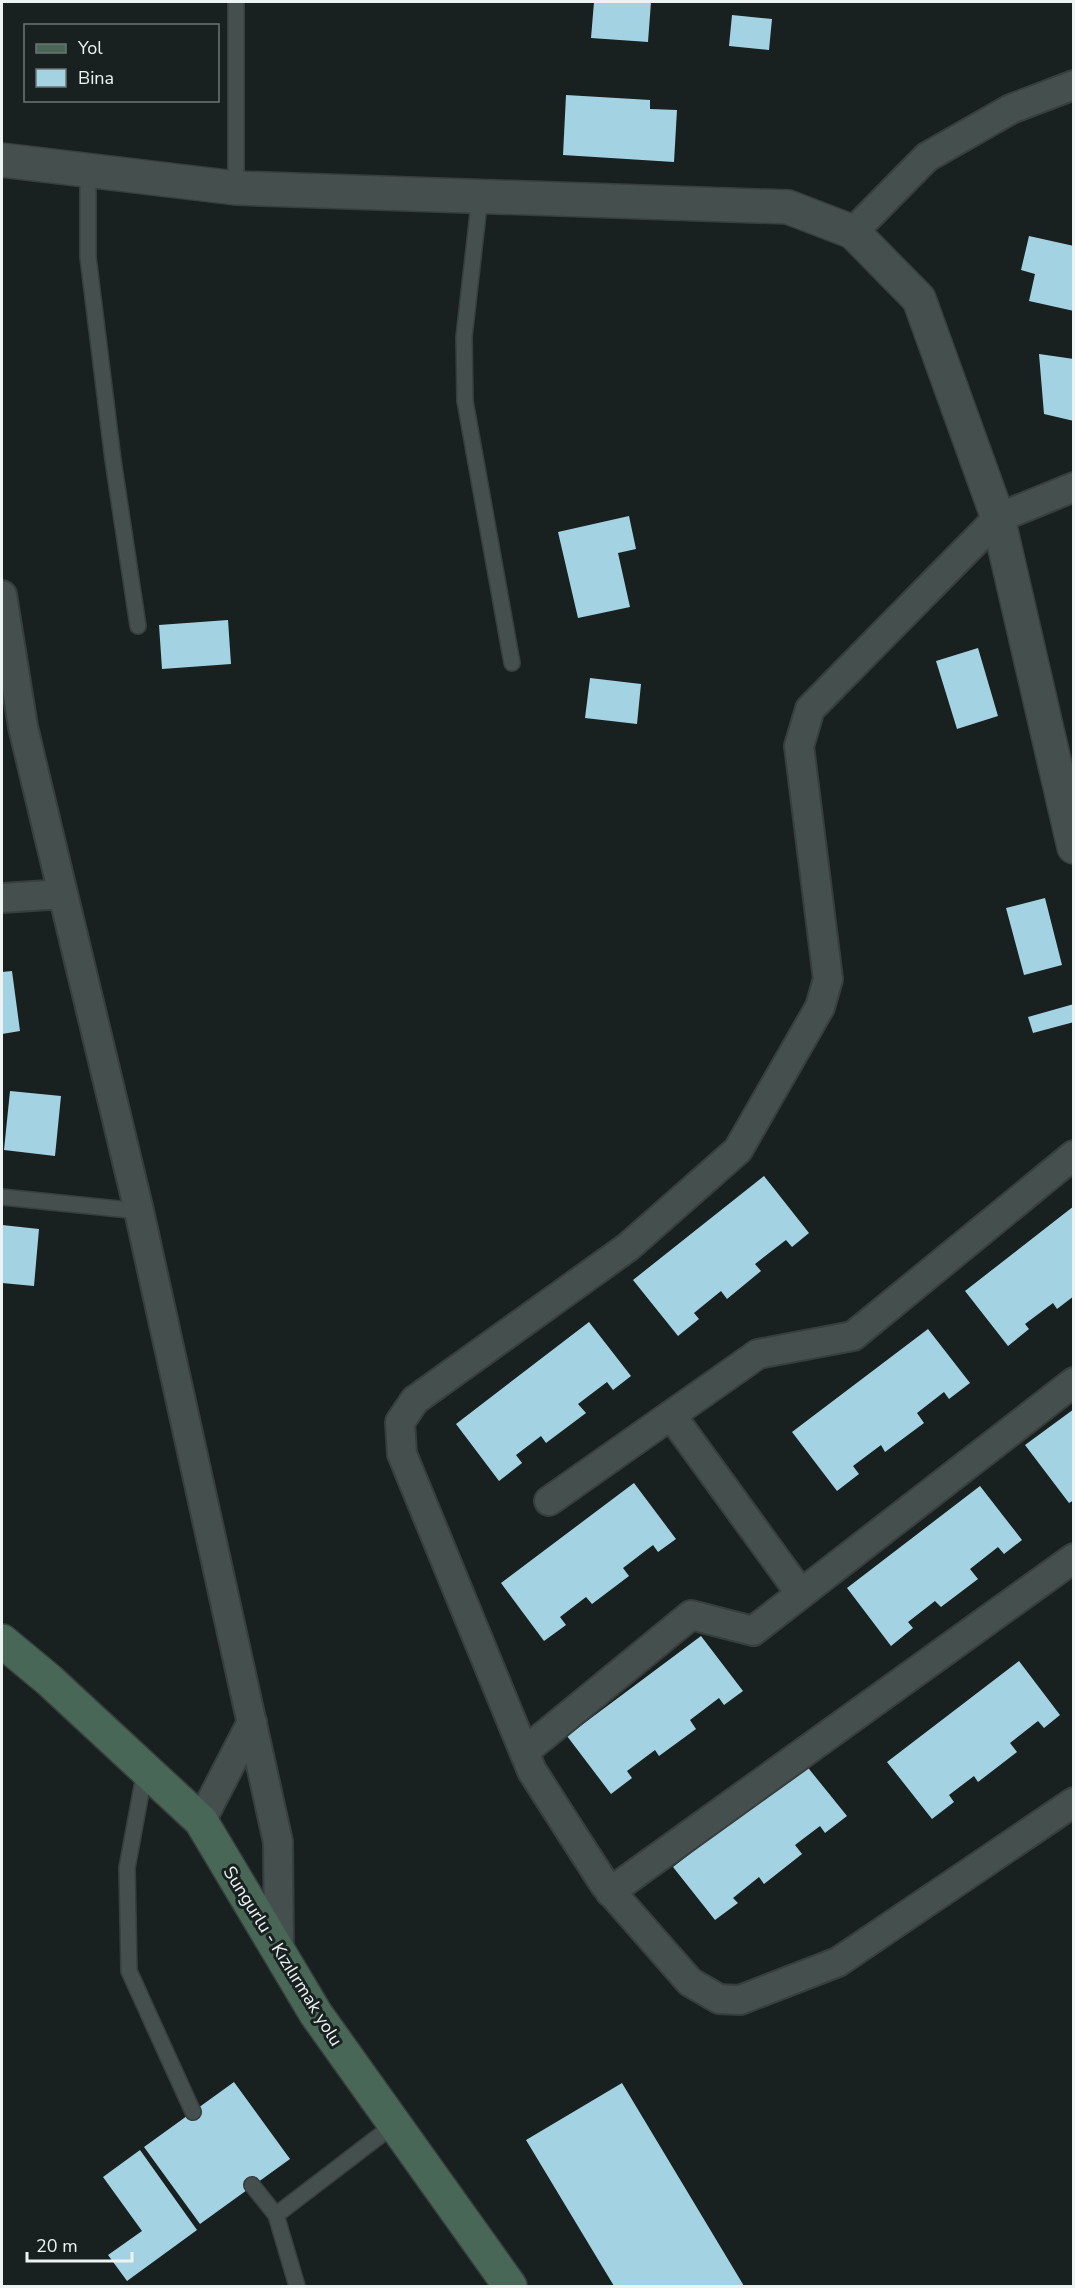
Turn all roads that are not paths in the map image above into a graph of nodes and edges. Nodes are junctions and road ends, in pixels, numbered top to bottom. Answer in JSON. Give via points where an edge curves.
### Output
{"nodes":[{"id":1,"x":236,"y":2,"type":"edge"},
{"id":2,"x":1074,"y":85,"type":"edge"},
{"id":3,"x":2,"y":160,"type":"edge"},
{"id":4,"x":88,"y":170,"type":"junction"},
{"id":5,"x":236,"y":188,"type":"junction"},
{"id":6,"x":480,"y":196,"type":"junction"},
{"id":7,"x":853,"y":232,"type":"junction"},
{"id":8,"x":1074,"y":487,"type":"edge"},
{"id":9,"x":999,"y":518,"type":"junction"},
{"id":10,"x":2,"y":595,"type":"edge"},
{"id":11,"x":138,"y":626,"type":"dead end"},
{"id":12,"x":512,"y":663,"type":"dead end"},
{"id":13,"x":1074,"y":847,"type":"edge"},
{"id":14,"x":63,"y":894,"type":"junction"},
{"id":15,"x":2,"y":898,"type":"edge"},
{"id":16,"x":1074,"y":1155,"type":"edge"},
{"id":17,"x":2,"y":1197,"type":"edge"},
{"id":18,"x":138,"y":1211,"type":"junction"},
{"id":19,"x":1074,"y":1382,"type":"edge"},
{"id":20,"x":671,"y":1415,"type":"junction"},
{"id":21,"x":549,"y":1501,"type":"dead end"},
{"id":22,"x":1074,"y":1558,"type":"edge"},
{"id":23,"x":801,"y":1594,"type":"junction"},
{"id":24,"x":2,"y":1641,"type":"edge"},
{"id":25,"x":252,"y":1722,"type":"junction"},
{"id":26,"x":524,"y":1752,"type":"junction"},
{"id":27,"x":145,"y":1770,"type":"junction"},
{"id":28,"x":1074,"y":1802,"type":"edge"},
{"id":29,"x":201,"y":1821,"type":"junction"},
{"id":30,"x":610,"y":1892,"type":"junction"},
{"id":31,"x":279,"y":1952,"type":"junction"},
{"id":32,"x":193,"y":2112,"type":"dead end"},
{"id":33,"x":394,"y":2124,"type":"junction"},
{"id":34,"x":252,"y":2186,"type":"dead end"},
{"id":35,"x":276,"y":2215,"type":"junction"},
{"id":36,"x":297,"y":2286,"type":"edge"},
{"id":37,"x":510,"y":2286,"type":"edge"}],
"edges":[{"from":1,"to":5,"type":"lane"},
{"from":2,"to":7,"type":"street","via":[[1011,110],[927,157]]},
{"from":3,"to":4,"type":"street"},
{"from":4,"to":5,"type":"street"},
{"from":4,"to":11,"type":"lane","via":[[88,257],[112,460]]},
{"from":5,"to":6,"type":"street"},
{"from":6,"to":7,"type":"street","via":[[788,207]]},
{"from":6,"to":12,"type":"lane","via":[[464,337],[465,401]]},
{"from":7,"to":9,"type":"street","via":[[919,299]]},
{"from":8,"to":9,"type":"street"},
{"from":9,"to":13,"type":"street"},
{"from":9,"to":26,"type":"street","via":[[810,709],[799,746],[828,979],[820,1007],[738,1150],[628,1247],[416,1400],[400,1422],[402,1454]]},
{"from":10,"to":14,"type":"street","via":[[23,727]]},
{"from":14,"to":15,"type":"street"},
{"from":14,"to":18,"type":"street"},
{"from":16,"to":20,"type":"street","via":[[853,1336],[758,1354]]},
{"from":17,"to":18,"type":"lane"},
{"from":18,"to":25,"type":"street"},
{"from":19,"to":23,"type":"street"},
{"from":20,"to":21,"type":"street"},
{"from":20,"to":23,"type":"street"},
{"from":22,"to":30,"type":"street"},
{"from":23,"to":26,"type":"street","via":[[753,1631],[691,1616]]},
{"from":24,"to":27,"type":"main road","name":"Sungurlu - Kızılırmak yolu"},
{"from":25,"to":29,"type":"street"},
{"from":25,"to":31,"type":"street","via":[[279,1842]]},
{"from":26,"to":30,"type":"street","via":[[532,1771]]},
{"from":27,"to":29,"type":"main road","name":"Sungurlu - Kızılırmak yolu"},
{"from":27,"to":32,"type":"lane","via":[[127,1868],[129,1971]]},
{"from":28,"to":30,"type":"street","via":[[838,1962],[740,2000],[719,1999],[690,1982]]},
{"from":29,"to":31,"type":"main road","name":"Sungurlu - Kızılırmak yolu"},
{"from":31,"to":33,"type":"main road","name":"Sungurlu - Kızılırmak yolu","via":[[316,2014]]},
{"from":33,"to":35,"type":"lane"},
{"from":33,"to":37,"type":"main road","name":"Sungurlu - Kızılırmak yolu"},
{"from":34,"to":35,"type":"lane"},
{"from":35,"to":36,"type":"lane"}]}
